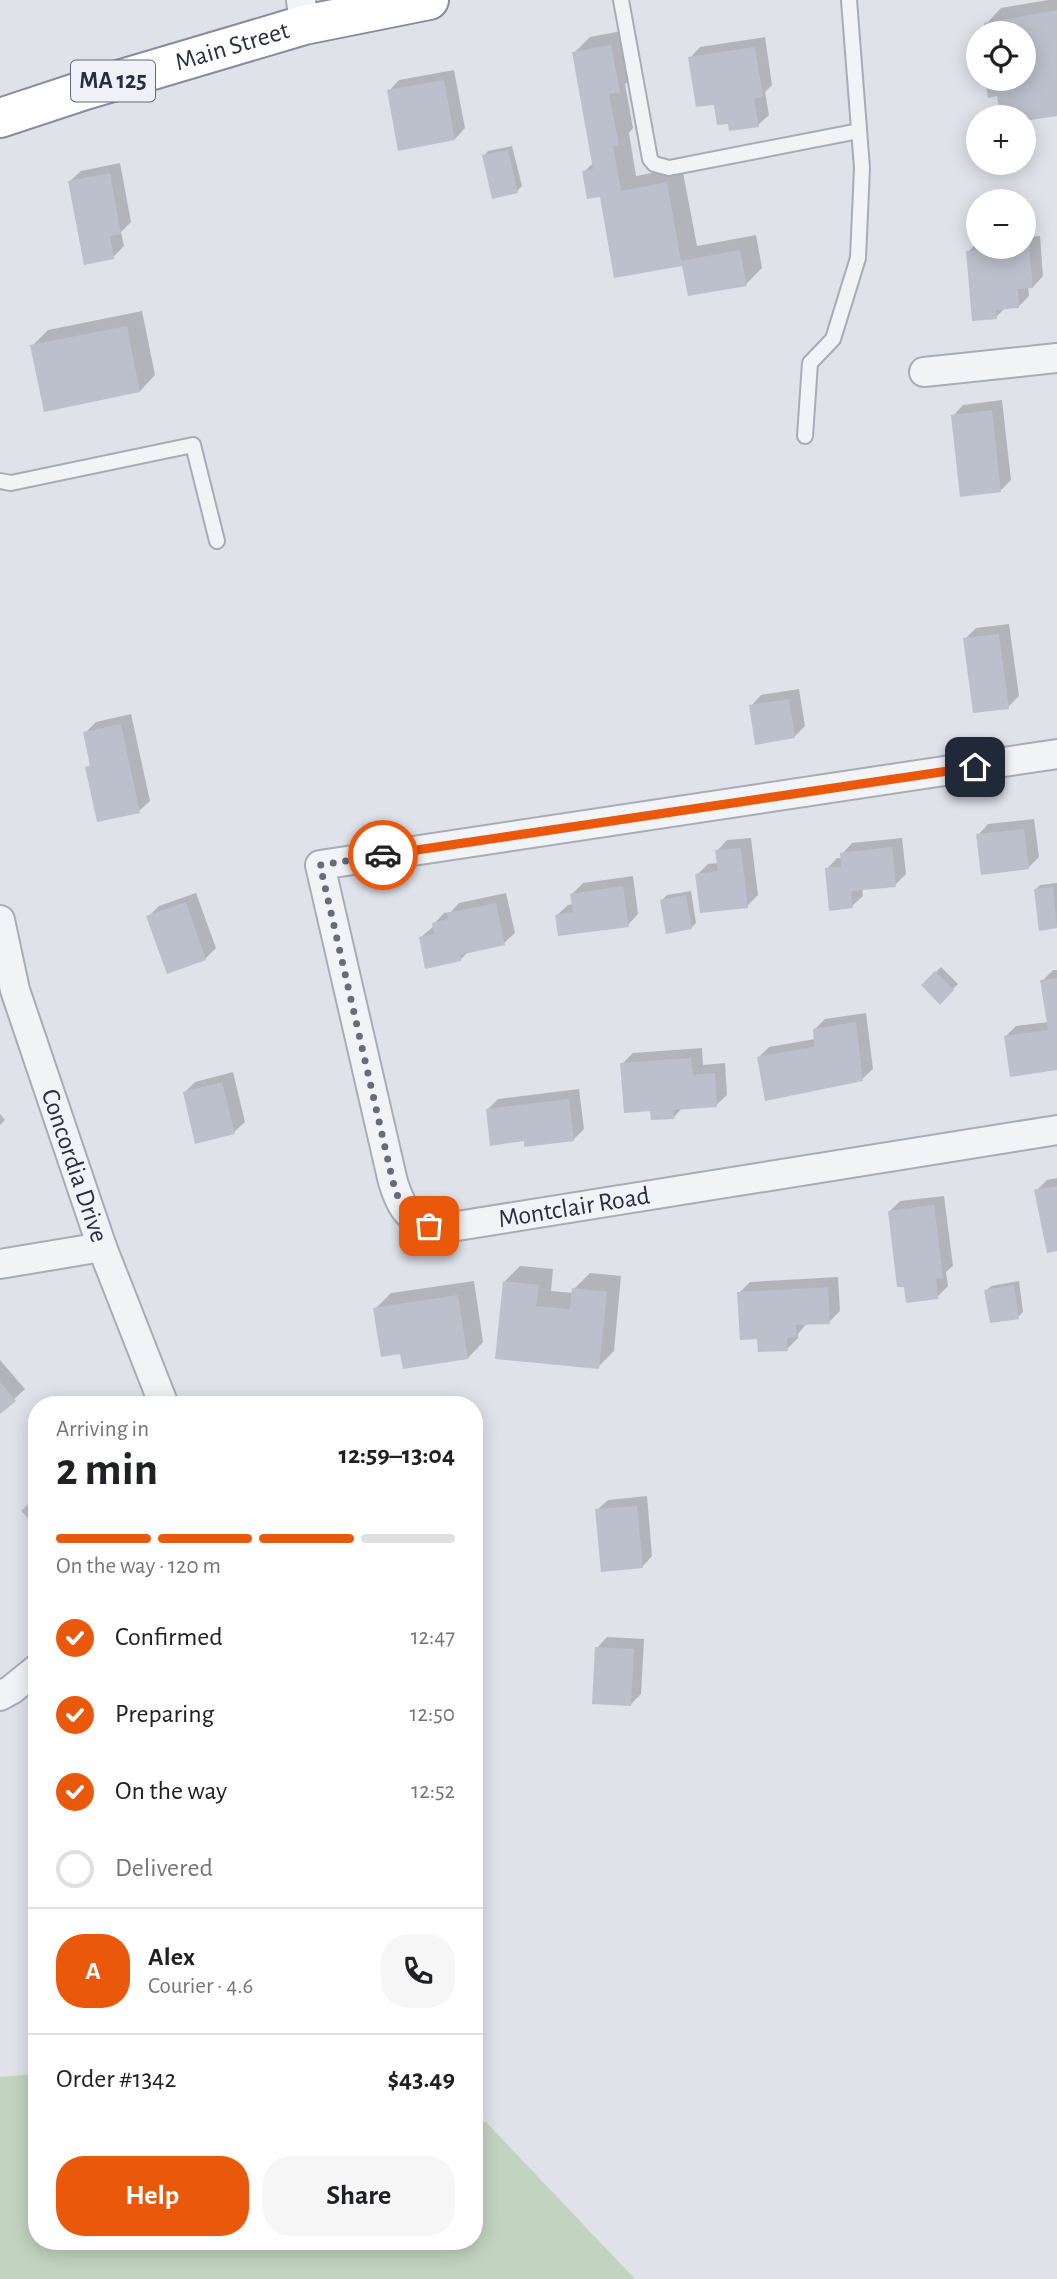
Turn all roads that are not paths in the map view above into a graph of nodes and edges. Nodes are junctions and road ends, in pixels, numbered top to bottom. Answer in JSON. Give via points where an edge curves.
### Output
{"nodes":[{"id":1,"x":429,"y":0,"type":"edge"},
{"id":2,"x":621,"y":0,"type":"edge"},
{"id":3,"x":849,"y":0,"type":"edge"},
{"id":4,"x":303,"y":13,"type":"edge"},
{"id":5,"x":0,"y":118,"type":"edge"},
{"id":6,"x":859,"y":131,"type":"junction"},
{"id":7,"x":1057,"y":358,"type":"edge"},
{"id":8,"x":924,"y":372,"type":"dead end"},
{"id":9,"x":805,"y":436,"type":"dead end"},
{"id":10,"x":0,"y":481,"type":"edge"},
{"id":11,"x":218,"y":541,"type":"dead end"},
{"id":12,"x":1057,"y":754,"type":"edge"},
{"id":13,"x":0,"y":920,"type":"edge"},
{"id":14,"x":1057,"y":1130,"type":"edge"},
{"id":15,"x":102,"y":1247,"type":"junction"},
{"id":16,"x":0,"y":1264,"type":"edge"},
{"id":17,"x":160,"y":1396,"type":"edge"},
{"id":18,"x":28,"y":1676,"type":"edge"},
{"id":19,"x":0,"y":1696,"type":"edge"}],
"edges":[{"from":1,"to":4,"type":"highway","name":"Main Street","number":"MA 125"},
{"from":2,"to":6,"type":"lane","via":[[654,164],[669,168]]},
{"from":3,"to":6,"type":"lane"},
{"from":4,"to":5,"type":"highway","name":"Main Street","number":"MA 125"},
{"from":6,"to":9,"type":"lane","via":[[858,258],[833,340],[810,363]]},
{"from":7,"to":8,"type":"street"},
{"from":10,"to":11,"type":"lane","via":[[11,483],[193,445]]},
{"from":12,"to":14,"type":"street","name":"Montclair Road","via":[[320,865],[399,1202],[413,1219],[429,1226],[452,1227]]},
{"from":13,"to":15,"type":"street","name":"Concordia Drive","via":[[15,990]]},
{"from":15,"to":16,"type":"street"},
{"from":15,"to":17,"type":"street","name":"Concordia Drive"},
{"from":18,"to":19,"type":"street"}]}
